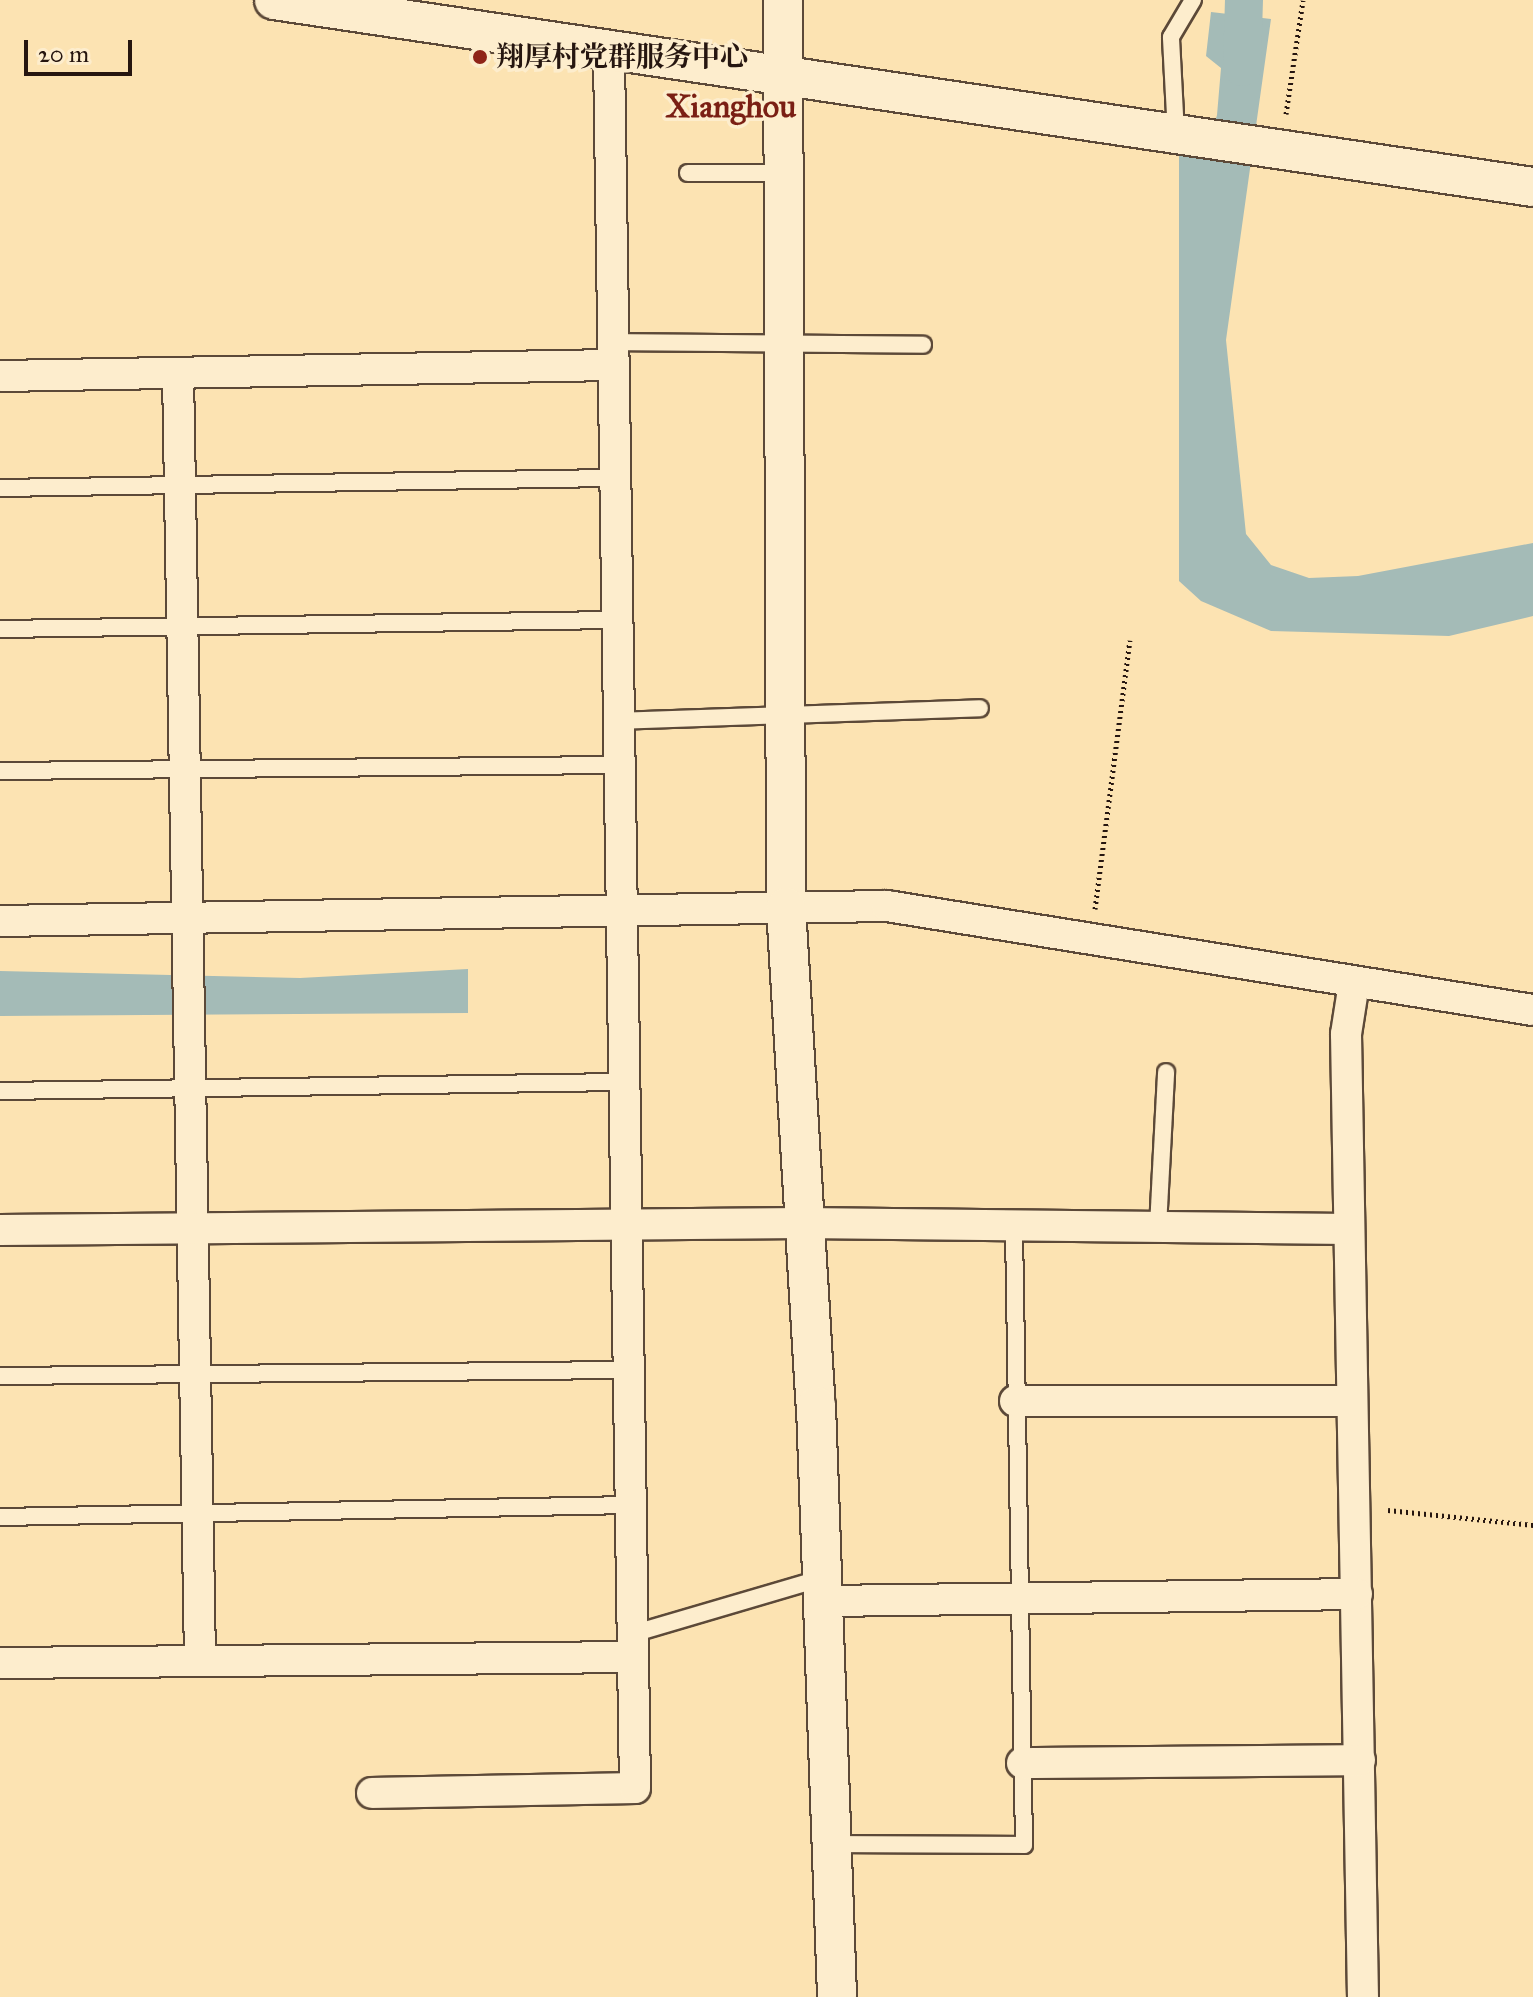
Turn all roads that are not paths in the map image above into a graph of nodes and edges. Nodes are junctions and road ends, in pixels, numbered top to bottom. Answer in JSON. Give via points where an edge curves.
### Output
{"nodes":[{"id":1,"x":274,"y":0,"type":"edge"},
{"id":2,"x":783,"y":0,"type":"edge"},
{"id":3,"x":1193,"y":0,"type":"edge"},
{"id":4,"x":609,"y":46,"type":"junction"},
{"id":5,"x":787,"y":74,"type":"junction"},
{"id":6,"x":1176,"y":134,"type":"junction"},
{"id":7,"x":688,"y":173,"type":"dead end"},
{"id":8,"x":787,"y":173,"type":"junction"},
{"id":9,"x":1533,"y":187,"type":"edge"},
{"id":10,"x":787,"y":344,"type":"junction"},
{"id":11,"x":923,"y":345,"type":"dead end"},
{"id":12,"x":610,"y":354,"type":"junction"},
{"id":13,"x":178,"y":373,"type":"junction"},
{"id":14,"x":0,"y":376,"type":"edge"},
{"id":15,"x":612,"y":478,"type":"junction"},
{"id":16,"x":180,"y":485,"type":"junction"},
{"id":17,"x":0,"y":488,"type":"edge"},
{"id":18,"x":614,"y":620,"type":"junction"},
{"id":19,"x":182,"y":626,"type":"junction"},
{"id":20,"x":0,"y":629,"type":"edge"},
{"id":21,"x":980,"y":708,"type":"dead end"},
{"id":22,"x":786,"y":715,"type":"junction"},
{"id":23,"x":616,"y":721,"type":"junction"},
{"id":24,"x":617,"y":765,"type":"junction"},
{"id":25,"x":185,"y":769,"type":"junction"},
{"id":26,"x":0,"y":771,"type":"edge"},
{"id":27,"x":786,"y":907,"type":"junction"},
{"id":28,"x":620,"y":910,"type":"junction"},
{"id":29,"x":188,"y":918,"type":"junction"},
{"id":30,"x":0,"y":921,"type":"edge"},
{"id":31,"x":1354,"y":983,"type":"junction"},
{"id":32,"x":1533,"y":1010,"type":"edge"},
{"id":33,"x":1166,"y":1072,"type":"dead end"},
{"id":34,"x":622,"y":1082,"type":"junction"},
{"id":35,"x":190,"y":1088,"type":"junction"},
{"id":36,"x":0,"y":1091,"type":"edge"},
{"id":37,"x":803,"y":1223,"type":"junction"},
{"id":38,"x":625,"y":1225,"type":"junction"},
{"id":39,"x":1014,"y":1226,"type":"junction"},
{"id":40,"x":1158,"y":1227,"type":"junction"},
{"id":41,"x":193,"y":1228,"type":"junction"},
{"id":42,"x":1349,"y":1229,"type":"junction"},
{"id":43,"x":0,"y":1230,"type":"edge"},
{"id":44,"x":627,"y":1370,"type":"junction"},
{"id":45,"x":195,"y":1374,"type":"junction"},
{"id":46,"x":0,"y":1376,"type":"edge"},
{"id":47,"x":1015,"y":1401,"type":"junction"},
{"id":48,"x":1352,"y":1401,"type":"junction"},
{"id":49,"x":630,"y":1505,"type":"junction"},
{"id":50,"x":198,"y":1513,"type":"junction"},
{"id":51,"x":0,"y":1517,"type":"edge"},
{"id":52,"x":824,"y":1589,"type":"junction"},
{"id":53,"x":1357,"y":1594,"type":"junction"},
{"id":54,"x":1018,"y":1598,"type":"junction"},
{"id":55,"x":632,"y":1645,"type":"junction"},
{"id":56,"x":200,"y":1661,"type":"junction"},
{"id":57,"x":0,"y":1663,"type":"edge"},
{"id":58,"x":1360,"y":1760,"type":"junction"},
{"id":59,"x":1022,"y":1763,"type":"junction"},
{"id":60,"x":372,"y":1793,"type":"dead end"},
{"id":61,"x":833,"y":1844,"type":"junction"},
{"id":62,"x":837,"y":1997,"type":"edge"},
{"id":63,"x":1363,"y":1997,"type":"edge"}],
"edges":[{"from":1,"to":4,"type":"street"},
{"from":2,"to":5,"type":"street"},
{"from":3,"to":6,"type":"lane","via":[[1171,37]]},
{"from":4,"to":5,"type":"street"},
{"from":4,"to":12,"type":"street"},
{"from":5,"to":6,"type":"street"},
{"from":5,"to":8,"type":"street"},
{"from":6,"to":9,"type":"street"},
{"from":7,"to":8,"type":"lane"},
{"from":8,"to":10,"type":"street"},
{"from":10,"to":11,"type":"lane"},
{"from":10,"to":12,"type":"lane"},
{"from":10,"to":22,"type":"street"},
{"from":12,"to":13,"type":"street"},
{"from":12,"to":15,"type":"street"},
{"from":13,"to":14,"type":"street"},
{"from":13,"to":16,"type":"street"},
{"from":15,"to":16,"type":"lane"},
{"from":15,"to":18,"type":"street"},
{"from":16,"to":17,"type":"lane"},
{"from":16,"to":19,"type":"street"},
{"from":18,"to":19,"type":"lane"},
{"from":18,"to":23,"type":"street"},
{"from":19,"to":20,"type":"lane"},
{"from":19,"to":25,"type":"street"},
{"from":21,"to":22,"type":"lane"},
{"from":22,"to":23,"type":"lane"},
{"from":22,"to":27,"type":"street"},
{"from":23,"to":24,"type":"street"},
{"from":24,"to":25,"type":"lane"},
{"from":24,"to":28,"type":"street"},
{"from":25,"to":26,"type":"lane"},
{"from":25,"to":29,"type":"street"},
{"from":27,"to":28,"type":"street"},
{"from":27,"to":31,"type":"street","via":[[887,906]]},
{"from":27,"to":37,"type":"street"},
{"from":28,"to":29,"type":"street"},
{"from":28,"to":34,"type":"street"},
{"from":29,"to":30,"type":"street"},
{"from":29,"to":35,"type":"street"},
{"from":31,"to":32,"type":"street"},
{"from":31,"to":42,"type":"street","via":[[1346,1034]]},
{"from":33,"to":40,"type":"lane"},
{"from":34,"to":35,"type":"lane"},
{"from":34,"to":38,"type":"street"},
{"from":35,"to":36,"type":"lane"},
{"from":35,"to":41,"type":"street"},
{"from":37,"to":38,"type":"street"},
{"from":37,"to":39,"type":"street"},
{"from":37,"to":52,"type":"street"},
{"from":38,"to":41,"type":"street"},
{"from":38,"to":44,"type":"street"},
{"from":39,"to":40,"type":"street"},
{"from":39,"to":47,"type":"lane"},
{"from":40,"to":42,"type":"street"},
{"from":41,"to":43,"type":"street"},
{"from":41,"to":45,"type":"street"},
{"from":42,"to":48,"type":"street"},
{"from":44,"to":45,"type":"lane"},
{"from":44,"to":49,"type":"street"},
{"from":45,"to":46,"type":"lane"},
{"from":45,"to":50,"type":"street"},
{"from":47,"to":48,"type":"street"},
{"from":47,"to":54,"type":"lane"},
{"from":48,"to":53,"type":"street"},
{"from":49,"to":50,"type":"lane"},
{"from":49,"to":55,"type":"street"},
{"from":50,"to":51,"type":"lane"},
{"from":50,"to":56,"type":"street"},
{"from":52,"to":54,"type":"street"},
{"from":52,"to":55,"type":"lane"},
{"from":52,"to":61,"type":"street"},
{"from":53,"to":54,"type":"street"},
{"from":53,"to":58,"type":"street"},
{"from":54,"to":59,"type":"lane"},
{"from":55,"to":56,"type":"street"},
{"from":55,"to":60,"type":"street","via":[[635,1788]]},
{"from":56,"to":57,"type":"street"},
{"from":58,"to":59,"type":"street"},
{"from":58,"to":63,"type":"street"},
{"from":59,"to":61,"type":"lane","via":[[1024,1845]]},
{"from":61,"to":62,"type":"street"}]}
